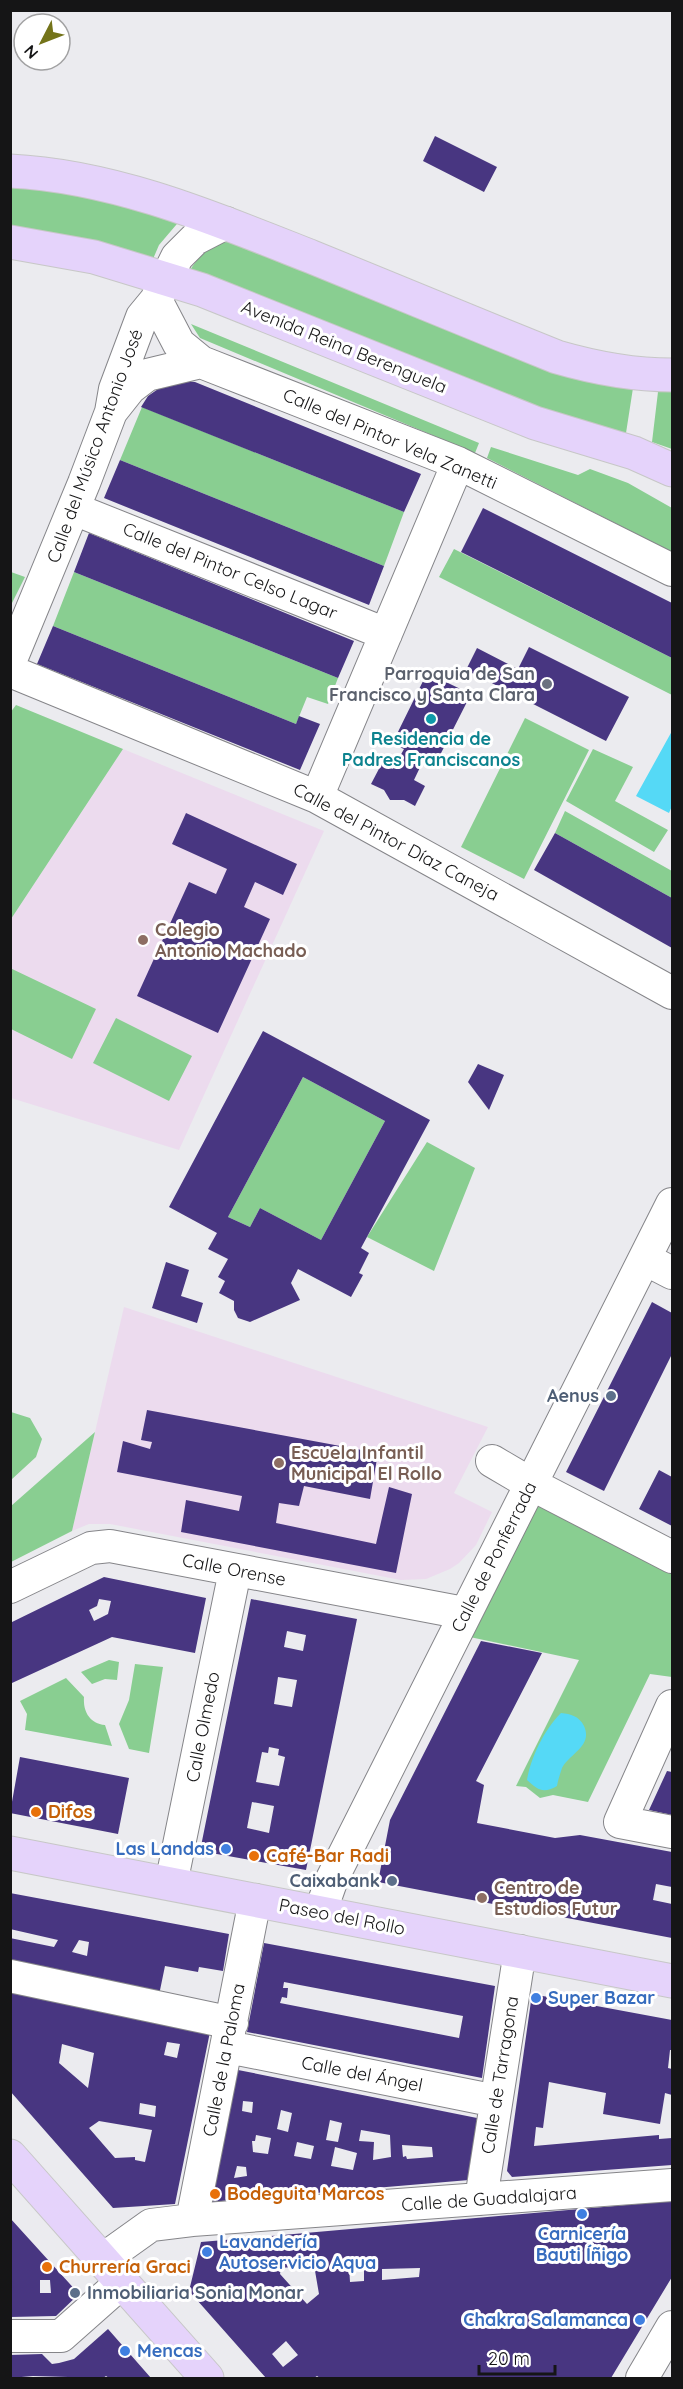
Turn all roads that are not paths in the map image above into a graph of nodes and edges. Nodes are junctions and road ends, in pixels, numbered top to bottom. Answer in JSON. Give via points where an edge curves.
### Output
{"nodes":[{"id":1,"x":10,"y":171,"type":"edge"},
{"id":2,"x":226,"y":223,"type":"junction"},
{"id":3,"x":10,"y":242,"type":"edge"},
{"id":4,"x":161,"y":289,"type":"junction"},
{"id":5,"x":201,"y":362,"type":"junction"},
{"id":6,"x":672,"y":375,"type":"edge"},
{"id":7,"x":111,"y":412,"type":"junction"},
{"id":8,"x":458,"y":463,"type":"junction"},
{"id":9,"x":672,"y":470,"type":"edge"},
{"id":10,"x":74,"y":509,"type":"junction"},
{"id":11,"x":672,"y":570,"type":"edge"},
{"id":12,"x":386,"y":634,"type":"junction"},
{"id":13,"x":10,"y":662,"type":"edge"},
{"id":14,"x":10,"y":671,"type":"edge"},
{"id":15,"x":317,"y":797,"type":"junction"},
{"id":16,"x":672,"y":993,"type":"edge"},
{"id":17,"x":672,"y":1204,"type":"edge"},
{"id":18,"x":645,"y":1259,"type":"junction"},
{"id":19,"x":672,"y":1273,"type":"edge"},
{"id":20,"x":492,"y":1461,"type":"dead end"},
{"id":21,"x":531,"y":1484,"type":"junction"},
{"id":22,"x":672,"y":1557,"type":"edge"},
{"id":23,"x":235,"y":1571,"type":"junction"},
{"id":24,"x":10,"y":1587,"type":"edge"},
{"id":25,"x":465,"y":1614,"type":"junction"},
{"id":26,"x":672,"y":1706,"type":"edge"},
{"id":27,"x":662,"y":1751,"type":"edge"},
{"id":28,"x":672,"y":1832,"type":"edge"},
{"id":29,"x":10,"y":1853,"type":"edge"},
{"id":30,"x":171,"y":1884,"type":"junction"},
{"id":31,"x":255,"y":1900,"type":"junction"},
{"id":32,"x":320,"y":1913,"type":"junction"},
{"id":33,"x":520,"y":1951,"type":"junction"},
{"id":34,"x":10,"y":1976,"type":"edge"},
{"id":35,"x":672,"y":1980,"type":"edge"},
{"id":36,"x":230,"y":2035,"type":"junction"},
{"id":37,"x":496,"y":2101,"type":"junction"},
{"id":38,"x":10,"y":2156,"type":"edge"},
{"id":39,"x":672,"y":2185,"type":"edge"},
{"id":40,"x":481,"y":2199,"type":"junction"},
{"id":41,"x":192,"y":2220,"type":"junction"},
{"id":42,"x":112,"y":2271,"type":"junction"},
{"id":43,"x":672,"y":2327,"type":"edge"},
{"id":44,"x":12,"y":2336,"type":"edge"},
{"id":45,"x":207,"y":2379,"type":"edge"},
{"id":46,"x":642,"y":2379,"type":"edge"}],
"edges":[{"from":1,"to":2,"type":"main road","via":[[109,187]]},
{"from":2,"to":4,"type":"street","name":"Calle del Músico Antonio José","via":[[195,239],[177,257]]},
{"from":2,"to":6,"type":"main road","via":[[557,357],[594,368]]},
{"from":3,"to":4,"type":"main road","name":"Avenida Reina Berenguela","via":[[94,257]]},
{"from":4,"to":5,"type":"street","name":"Calle del Pintor Vela Zanetti","via":[[179,344]]},
{"from":4,"to":7,"type":"street","name":"Calle del Músico Antonio José","via":[[142,317],[115,389]]},
{"from":4,"to":9,"type":"main road","name":"Avenida Reina Berenguela","via":[[535,423],[634,453]]},
{"from":5,"to":7,"type":"street","via":[[147,375],[130,388]]},
{"from":5,"to":8,"type":"street","name":"Calle del Pintor Vela Zanetti"},
{"from":7,"to":10,"type":"street","name":"Calle del Músico Antonio José"},
{"from":8,"to":11,"type":"street","name":"Calle del Pintor Vela Zanetti"},
{"from":8,"to":12,"type":"street"},
{"from":10,"to":12,"type":"street","name":"Calle del Pintor Celso Lagar"},
{"from":10,"to":13,"type":"street","name":"Calle del Músico Antonio José"},
{"from":12,"to":15,"type":"street"},
{"from":14,"to":15,"type":"street","name":"Calle del Pintor Díaz Caneja"},
{"from":15,"to":16,"type":"street","name":"Calle del Pintor Díaz Caneja"},
{"from":17,"to":18,"type":"street","name":"Calle de Ponferrada"},
{"from":18,"to":19,"type":"street"},
{"from":18,"to":21,"type":"street","name":"Calle de Ponferrada"},
{"from":20,"to":21,"type":"street"},
{"from":21,"to":22,"type":"street"},
{"from":21,"to":25,"type":"street","name":"Calle de Ponferrada"},
{"from":23,"to":24,"type":"street","name":"Calle Orense","via":[[110,1546],[91,1548]]},
{"from":23,"to":25,"type":"street","name":"Calle Orense"},
{"from":23,"to":30,"type":"street","name":"Calle Olmedo"},
{"from":25,"to":32,"type":"street","name":"Calle de Ponferrada","via":[[332,1879]]},
{"from":26,"to":27,"type":"street"},
{"from":27,"to":28,"type":"street","via":[[620,1822]]},
{"from":29,"to":30,"type":"main road","name":"Paseo del Rollo"},
{"from":30,"to":31,"type":"main road","name":"Paseo del Rollo"},
{"from":31,"to":32,"type":"main road","name":"Paseo del Rollo"},
{"from":31,"to":36,"type":"street","name":"Calle de la Paloma"},
{"from":32,"to":33,"type":"main road","name":"Paseo del Rollo"},
{"from":33,"to":35,"type":"main road","name":"Paseo del Rollo"},
{"from":33,"to":37,"type":"street","name":"Calle de Tarragona"},
{"from":34,"to":36,"type":"street","name":"Calle del Ángel"},
{"from":36,"to":37,"type":"street","name":"Calle del Ángel"},
{"from":36,"to":41,"type":"street","name":"Calle de la Paloma"},
{"from":37,"to":40,"type":"street","name":"Calle de Tarragona"},
{"from":38,"to":42,"type":"main road"},
{"from":39,"to":40,"type":"street","name":"Calle de Guadalajara"},
{"from":40,"to":41,"type":"street","name":"Calle de Guadalajara"},
{"from":41,"to":42,"type":"street","name":"Calle de Guadalajara","via":[[151,2226],[132,2236]]},
{"from":42,"to":44,"type":"street","name":"Calle de Guadalajara","via":[[61,2336]]},
{"from":42,"to":45,"type":"main road"},
{"from":43,"to":46,"type":"street"}]}
